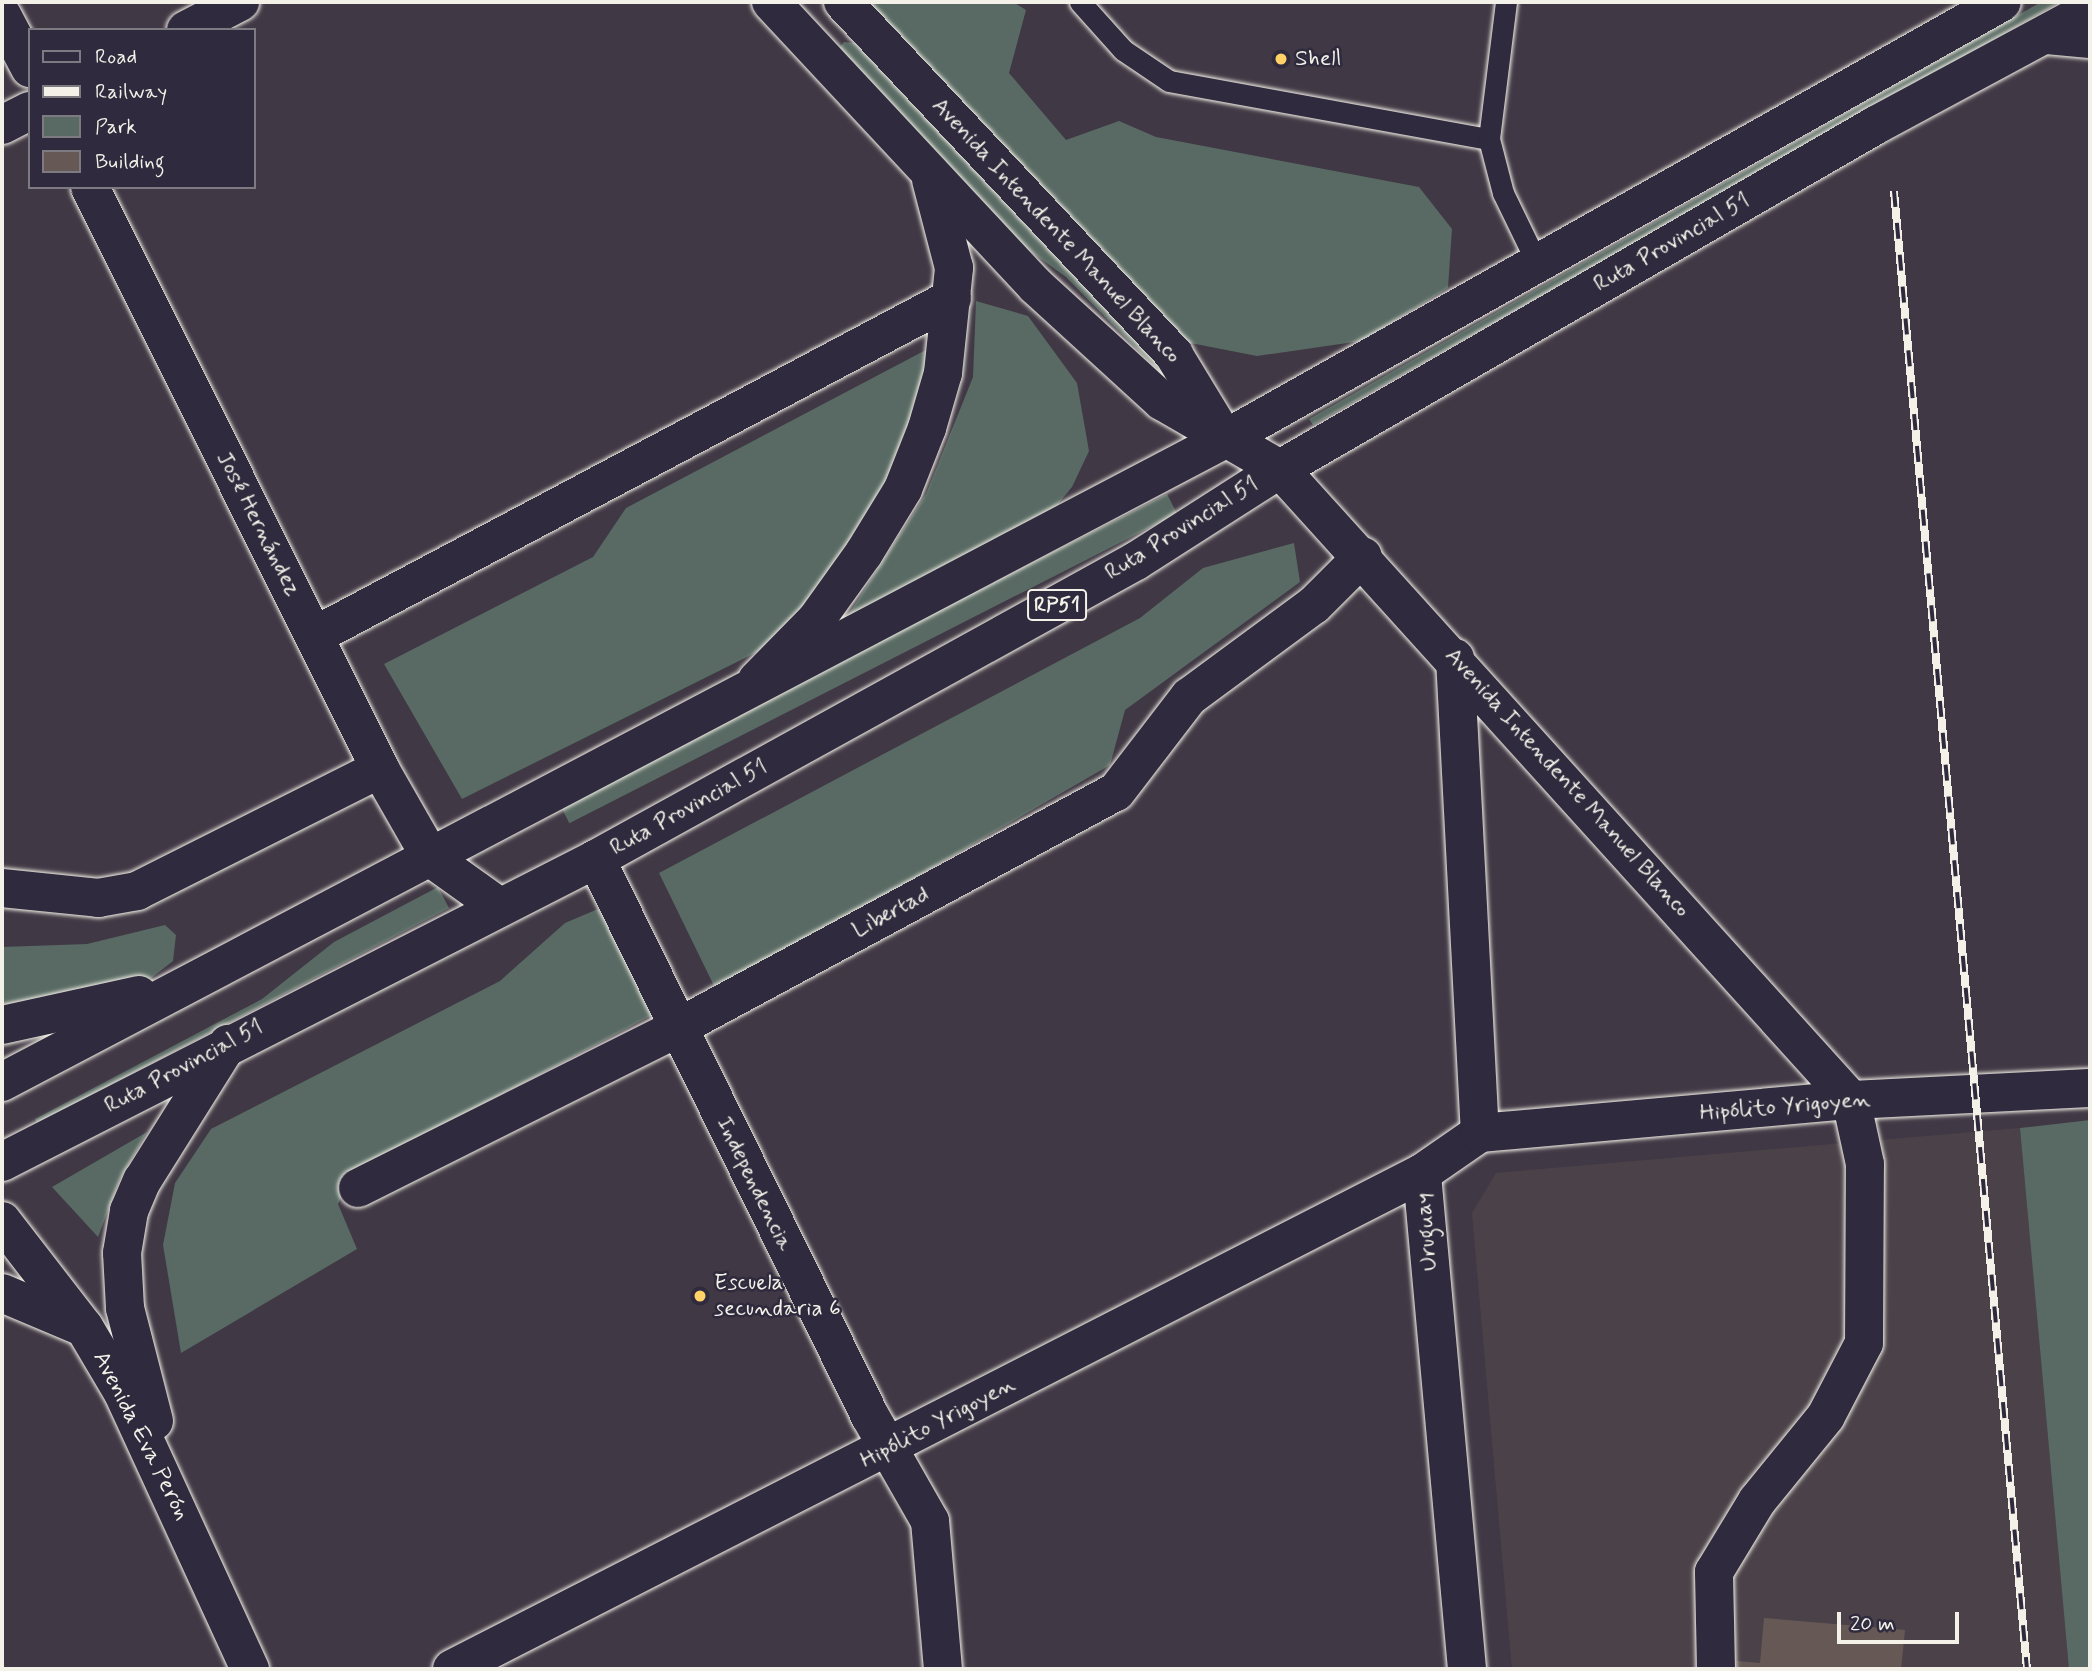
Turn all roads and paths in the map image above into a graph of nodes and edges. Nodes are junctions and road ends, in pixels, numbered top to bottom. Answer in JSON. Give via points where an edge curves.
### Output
{"nodes":[{"id":1,"x":240,"y":2,"type":"edge"},
{"id":2,"x":843,"y":2,"type":"edge"},
{"id":3,"x":1080,"y":2,"type":"edge"},
{"id":4,"x":1506,"y":2,"type":"edge"},
{"id":5,"x":2002,"y":2,"type":"edge"},
{"id":6,"x":774,"y":3,"type":"edge"},
{"id":7,"x":2090,"y":10,"type":"edge"},
{"id":8,"x":2,"y":15,"type":"edge"},
{"id":9,"x":190,"y":28,"type":"edge"},
{"id":10,"x":2047,"y":35,"type":"junction"},
{"id":11,"x":2090,"y":39,"type":"edge"},
{"id":12,"x":28,"y":64,"type":"edge"},
{"id":13,"x":28,"y":112,"type":"edge"},
{"id":14,"x":2,"y":125,"type":"edge"},
{"id":15,"x":1489,"y":139,"type":"junction"},
{"id":16,"x":932,"y":180,"type":"junction"},
{"id":17,"x":91,"y":189,"type":"edge"},
{"id":18,"x":1538,"y":265,"type":"junction"},
{"id":19,"x":952,"y":298,"type":"junction"},
{"id":20,"x":1225,"y":439,"type":"junction"},
{"id":21,"x":1280,"y":469,"type":"junction"},
{"id":22,"x":1363,"y":556,"type":"junction"},
{"id":23,"x":314,"y":636,"type":"junction"},
{"id":24,"x":1455,"y":658,"type":"junction"},
{"id":25,"x":734,"y":698,"type":"junction"},
{"id":26,"x":380,"y":769,"type":"junction"},
{"id":27,"x":431,"y":858,"type":"junction"},
{"id":28,"x":596,"y":859,"type":"junction"},
{"id":29,"x":2,"y":888,"type":"edge"},
{"id":30,"x":498,"y":906,"type":"junction"},
{"id":31,"x":189,"y":984,"type":"junction"},
{"id":32,"x":2,"y":1025,"type":"edge"},
{"id":33,"x":677,"y":1028,"type":"junction"},
{"id":34,"x":229,"y":1042,"type":"junction"},
{"id":35,"x":2,"y":1082,"type":"edge"},
{"id":36,"x":2090,"y":1088,"type":"edge"},
{"id":37,"x":1851,"y":1100,"type":"junction"},
{"id":38,"x":1480,"y":1133,"type":"junction"},
{"id":39,"x":2,"y":1163,"type":"edge"},
{"id":40,"x":1422,"y":1173,"type":"junction"},
{"id":41,"x":358,"y":1188,"type":"dead end"},
{"id":42,"x":2,"y":1221,"type":"edge"},
{"id":43,"x":2,"y":1293,"type":"edge"},
{"id":44,"x":83,"y":1327,"type":"junction"},
{"id":45,"x":892,"y":1448,"type":"junction"},
{"id":46,"x":172,"y":1494,"type":"junction"},
{"id":47,"x":250,"y":1669,"type":"edge"},
{"id":48,"x":452,"y":1669,"type":"edge"},
{"id":49,"x":943,"y":1669,"type":"edge"},
{"id":50,"x":1466,"y":1669,"type":"edge"},
{"id":51,"x":1716,"y":1669,"type":"edge"}],
"edges":[{"from":1,"to":9,"type":"street"},
{"from":2,"to":20,"type":"street","name":"Avenida Intendente Manuel Blanco","via":[[1174,355]]},
{"from":3,"to":15,"type":"lane","via":[[1123,50],[1168,81]]},
{"from":4,"to":15,"type":"lane"},
{"from":5,"to":18,"type":"street","name":"Ruta Provincial 51"},
{"from":6,"to":16,"type":"street","name":"Avenida Intendente Manuel Blanco"},
{"from":7,"to":10,"type":"street","name":"Ruta Provincial 51","number":"RP51"},
{"from":8,"to":12,"type":"street"},
{"from":10,"to":11,"type":"street"},
{"from":10,"to":21,"type":"street","name":"Ruta Provincial 51","number":"RP51","via":[[1876,125]]},
{"from":13,"to":14,"type":"street"},
{"from":15,"to":18,"type":"lane","via":[[1503,193]]},
{"from":16,"to":19,"type":"street","via":[[946,219]]},
{"from":16,"to":20,"type":"street","name":"Avenida Intendente Manuel Blanco","via":[[1162,401]]},
{"from":17,"to":23,"type":"street","name":"José Hernández"},
{"from":18,"to":20,"type":"street","name":"Ruta Provincial 51"},
{"from":19,"to":23,"type":"street"},
{"from":19,"to":25,"type":"street","via":[[943,373],[903,489],[816,620]]},
{"from":20,"to":21,"type":"street","name":"Avenida Intendente Manuel Blanco"},
{"from":20,"to":25,"type":"street","name":"Ruta Provincial 51"},
{"from":21,"to":22,"type":"street","name":"Avenida Intendente Manuel Blanco"},
{"from":21,"to":28,"type":"street","name":"Ruta Provincial 51","number":"RP51","via":[[1136,561]]},
{"from":22,"to":24,"type":"street","name":"Avenida Intendente Manuel Blanco"},
{"from":22,"to":33,"type":"street","name":"Libertad","via":[[1314,605],[1189,697],[1116,792]]},
{"from":23,"to":26,"type":"street","name":"José Hernández"},
{"from":24,"to":37,"type":"street","name":"Avenida Intendente Manuel Blanco"},
{"from":24,"to":38,"type":"street"},
{"from":25,"to":27,"type":"street","name":"Ruta Provincial 51"},
{"from":26,"to":27,"type":"street","name":"José Hernández"},
{"from":26,"to":29,"type":"street","via":[[137,891],[98,898]]},
{"from":27,"to":30,"type":"street"},
{"from":27,"to":31,"type":"street","name":"Ruta Provincial 51"},
{"from":28,"to":30,"type":"street","name":"Ruta Provincial 51","number":"RP51"},
{"from":28,"to":33,"type":"street","name":"Independencia"},
{"from":30,"to":34,"type":"street","name":"Ruta Provincial 51","number":"RP51"},
{"from":31,"to":32,"type":"street"},
{"from":31,"to":35,"type":"street","name":"Ruta Provincial 51"},
{"from":33,"to":41,"type":"street","name":"Libertad"},
{"from":33,"to":45,"type":"street","name":"Independencia","via":[[870,1416]]},
{"from":34,"to":39,"type":"street","name":"Ruta Provincial 51","number":"RP51"},
{"from":34,"to":46,"type":"street","via":[[142,1181],[122,1253],[125,1308]]},
{"from":36,"to":37,"type":"street","name":"Hipólito Yrigoyen"},
{"from":37,"to":38,"type":"street","name":"Hipólito Yrigoyen"},
{"from":37,"to":51,"type":"street","via":[[1865,1164],[1864,1343],[1826,1416],[1758,1500],[1714,1572]]},
{"from":38,"to":40,"type":"street","name":"Uruguay"},
{"from":40,"to":45,"type":"street","name":"Hipólito Yrigoyen"},
{"from":40,"to":50,"type":"street","name":"Uruguay"},
{"from":42,"to":44,"type":"street","name":"Avenida Eva Perón"},
{"from":43,"to":44,"type":"street"},
{"from":44,"to":46,"type":"street","name":"Avenida Eva Perón"},
{"from":45,"to":48,"type":"street","name":"Hipólito Yrigoyen"},
{"from":45,"to":49,"type":"street","name":"Independencia","via":[[930,1521]]},
{"from":46,"to":47,"type":"street","name":"Avenida Eva Perón"}]}
